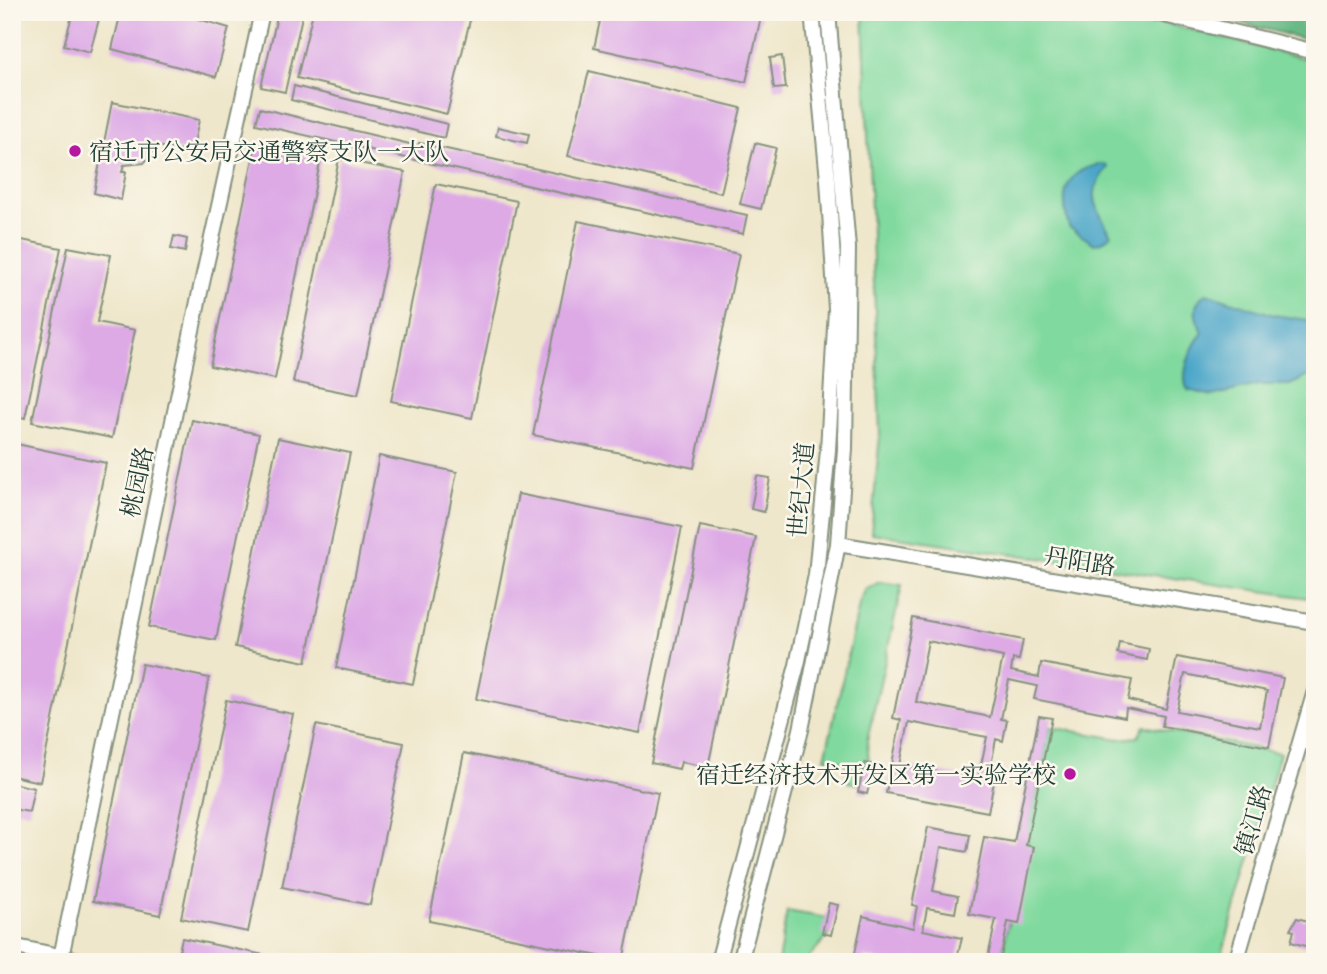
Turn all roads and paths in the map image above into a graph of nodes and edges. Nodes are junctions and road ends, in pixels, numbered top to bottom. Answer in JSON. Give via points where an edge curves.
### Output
{"nodes":[{"id":1,"x":262,"y":12,"type":"edge"},
{"id":2,"x":812,"y":12,"type":"edge"},
{"id":3,"x":828,"y":12,"type":"edge"},
{"id":4,"x":1152,"y":12,"type":"edge"},
{"id":5,"x":1315,"y":52,"type":"edge"},
{"id":6,"x":838,"y":544,"type":"junction"},
{"id":7,"x":1315,"y":622,"type":"edge"},
{"id":8,"x":1315,"y":691,"type":"edge"},
{"id":9,"x":12,"y":946,"type":"edge"},
{"id":10,"x":60,"y":959,"type":"edge"},
{"id":11,"x":88,"y":962,"type":"edge"},
{"id":12,"x":718,"y":962,"type":"edge"},
{"id":13,"x":740,"y":962,"type":"edge"},
{"id":14,"x":1236,"y":962,"type":"edge"}],
"edges":[{"from":1,"to":10,"type":"street","name":"桃园路"},
{"from":2,"to":12,"type":"street","name":"世纪大道","via":[[836,309],[816,575],[797,665]]},
{"from":3,"to":6,"type":"street","name":"世纪大道","via":[[848,248],[845,449]]},
{"from":4,"to":5,"type":"street"},
{"from":6,"to":7,"type":"street","name":"丹阳路"},
{"from":6,"to":13,"type":"street","name":"世纪大道","via":[[801,730]]},
{"from":8,"to":14,"type":"street","name":"镇江路"},
{"from":9,"to":10,"type":"street"},
{"from":10,"to":11,"type":"street"}]}
